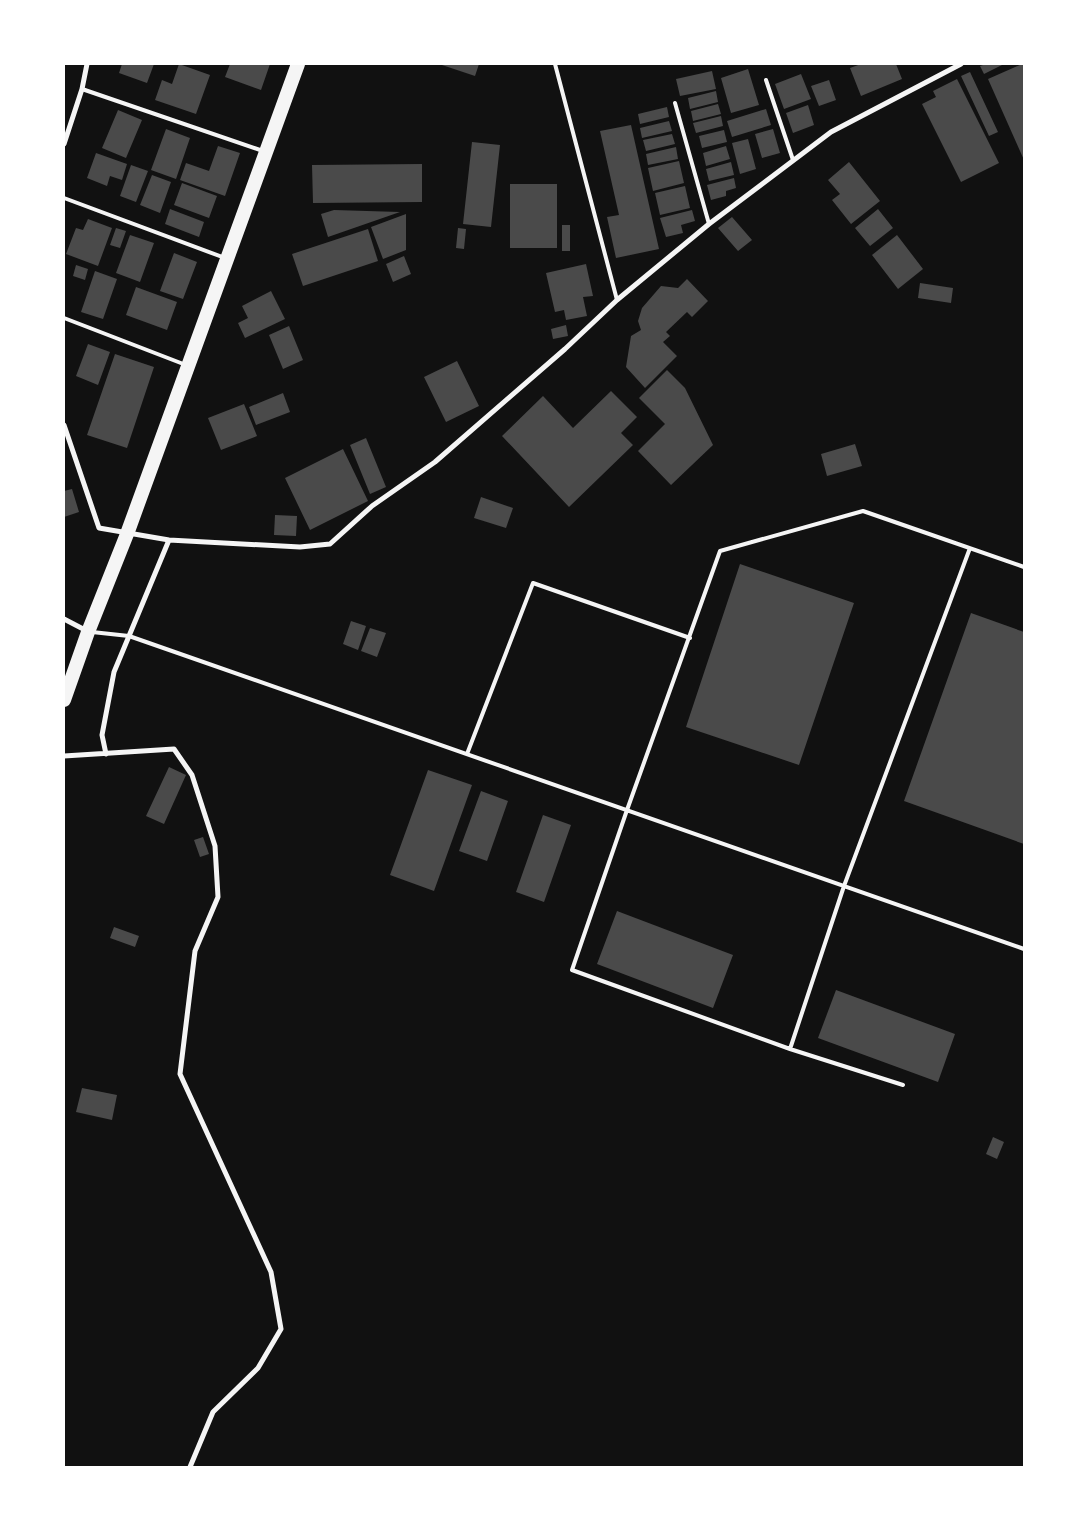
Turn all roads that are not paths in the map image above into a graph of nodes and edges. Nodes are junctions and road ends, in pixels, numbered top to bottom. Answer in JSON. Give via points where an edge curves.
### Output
{"nodes":[{"id":1,"x":87,"y":64,"type":"edge"},
{"id":2,"x":298,"y":64,"type":"edge"},
{"id":3,"x":555,"y":64,"type":"edge"},
{"id":4,"x":961,"y":64,"type":"edge"},
{"id":5,"x":766,"y":80,"type":"dead end"},
{"id":6,"x":82,"y":89,"type":"junction"},
{"id":7,"x":675,"y":103,"type":"dead end"},
{"id":8,"x":64,"y":144,"type":"edge"},
{"id":9,"x":266,"y":152,"type":"junction"},
{"id":10,"x":793,"y":160,"type":"junction"},
{"id":11,"x":64,"y":198,"type":"edge"},
{"id":12,"x":709,"y":224,"type":"junction"},
{"id":13,"x":227,"y":259,"type":"junction"},
{"id":14,"x":617,"y":300,"type":"junction"},
{"id":15,"x":64,"y":318,"type":"edge"},
{"id":16,"x":188,"y":366,"type":"junction"},
{"id":17,"x":64,"y":425,"type":"edge"},
{"id":18,"x":127,"y":534,"type":"junction"},
{"id":19,"x":168,"y":540,"type":"junction"},
{"id":20,"x":970,"y":548,"type":"junction"},
{"id":21,"x":1024,"y":567,"type":"edge"},
{"id":22,"x":64,"y":619,"type":"edge"},
{"id":23,"x":88,"y":632,"type":"junction"},
{"id":24,"x":129,"y":636,"type":"junction"},
{"id":25,"x":690,"y":638,"type":"junction"},
{"id":26,"x":64,"y":700,"type":"edge"},
{"id":27,"x":106,"y":754,"type":"junction"},
{"id":28,"x":468,"y":754,"type":"junction"},
{"id":29,"x":64,"y":756,"type":"edge"},
{"id":30,"x":626,"y":810,"type":"junction"},
{"id":31,"x":844,"y":886,"type":"junction"},
{"id":32,"x":1024,"y":949,"type":"edge"},
{"id":33,"x":790,"y":1049,"type":"junction"},
{"id":34,"x":903,"y":1085,"type":"dead end"},
{"id":35,"x":190,"y":1467,"type":"edge"}],
"edges":[{"from":1,"to":6,"type":"street"},
{"from":2,"to":9,"type":"highway"},
{"from":3,"to":14,"type":"lane"},
{"from":4,"to":10,"type":"street","via":[[831,132]]},
{"from":5,"to":10,"type":"lane"},
{"from":6,"to":8,"type":"street"},
{"from":6,"to":9,"type":"lane"},
{"from":7,"to":12,"type":"lane"},
{"from":9,"to":13,"type":"highway"},
{"from":10,"to":12,"type":"street"},
{"from":11,"to":13,"type":"lane"},
{"from":12,"to":14,"type":"street"},
{"from":13,"to":16,"type":"highway"},
{"from":14,"to":19,"type":"street","via":[[435,462],[372,506],[330,544],[300,547]]},
{"from":15,"to":16,"type":"lane"},
{"from":16,"to":18,"type":"highway"},
{"from":17,"to":18,"type":"street","via":[[98,528]]},
{"from":18,"to":19,"type":"street"},
{"from":18,"to":23,"type":"highway"},
{"from":19,"to":24,"type":"street"},
{"from":20,"to":21,"type":"lane"},
{"from":20,"to":25,"type":"lane","via":[[863,511],[720,551]]},
{"from":20,"to":31,"type":"lane"},
{"from":22,"to":23,"type":"street"},
{"from":23,"to":24,"type":"lane"},
{"from":23,"to":26,"type":"highway"},
{"from":24,"to":27,"type":"street","via":[[114,672],[102,735]]},
{"from":24,"to":28,"type":"lane"},
{"from":25,"to":28,"type":"lane","via":[[533,583]]},
{"from":25,"to":30,"type":"lane"},
{"from":27,"to":29,"type":"street"},
{"from":27,"to":35,"type":"street","via":[[174,749],[192,776],[215,846],[218,897],[195,951],[180,1074],[271,1272],[281,1329],[258,1368],[213,1412]]},
{"from":28,"to":30,"type":"lane"},
{"from":30,"to":31,"type":"lane"},
{"from":30,"to":33,"type":"lane","via":[[572,970]]},
{"from":31,"to":32,"type":"lane"},
{"from":31,"to":33,"type":"lane"},
{"from":33,"to":34,"type":"lane"}]}
